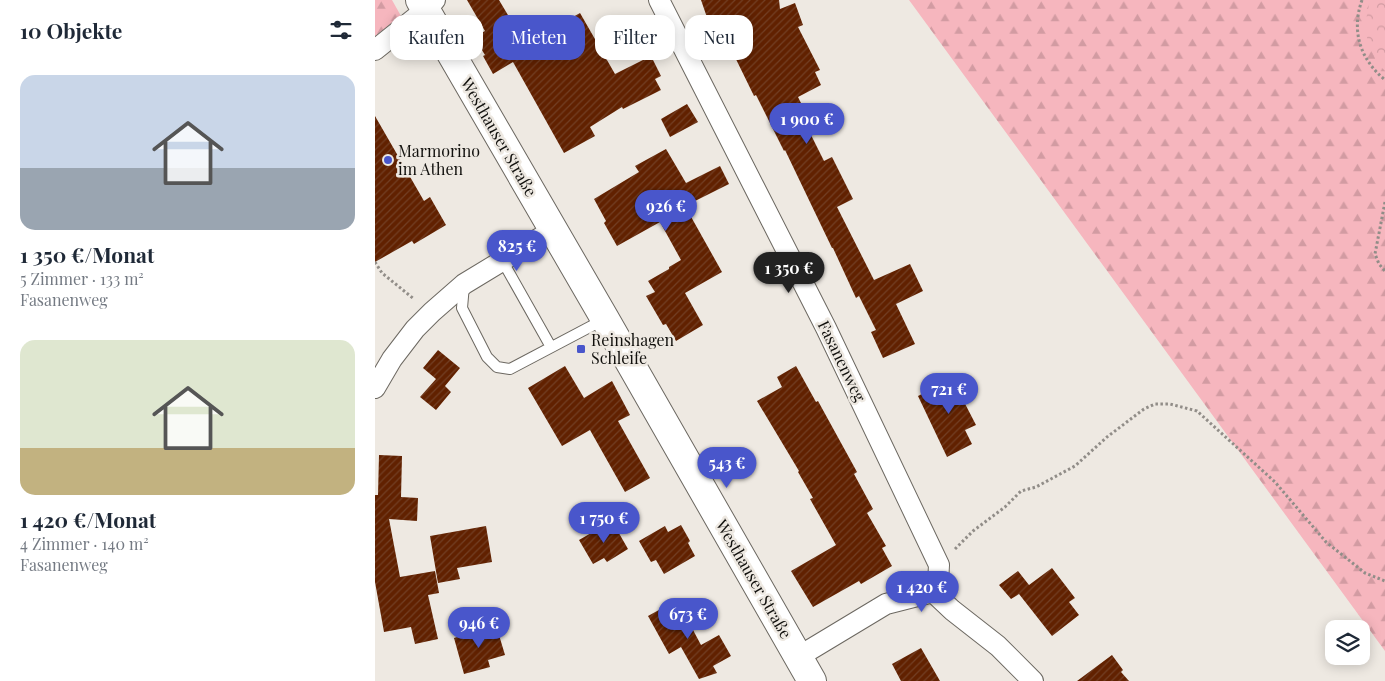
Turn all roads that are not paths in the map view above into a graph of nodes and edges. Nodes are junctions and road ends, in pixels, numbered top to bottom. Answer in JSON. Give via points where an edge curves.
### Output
{"nodes":[{"id":1,"x":659,"y":0,"type":"edge"},
{"id":2,"x":425,"y":3,"type":"edge"},
{"id":3,"x":375,"y":50,"type":"edge"},
{"id":4,"x":553,"y":230,"type":"junction"},
{"id":5,"x":502,"y":260,"type":"junction"},
{"id":6,"x":464,"y":284,"type":"junction"},
{"id":7,"x":605,"y":319,"type":"junction"},
{"id":8,"x":551,"y":347,"type":"junction"},
{"id":9,"x":375,"y":388,"type":"edge"},
{"id":10,"x":933,"y":592,"type":"junction"},
{"id":11,"x":798,"y":657,"type":"junction"},
{"id":12,"x":812,"y":681,"type":"edge"},
{"id":13,"x":1033,"y":681,"type":"edge"}],
"edges":[{"from":1,"to":10,"type":"street","name":"Fasanenweg","via":[[826,328],[939,565],[938,583]]},
{"from":2,"to":3,"type":"street"},
{"from":2,"to":4,"type":"main road","name":"Westhauser Straße"},
{"from":4,"to":5,"type":"street"},
{"from":4,"to":7,"type":"main road","name":"Westhauser Straße"},
{"from":5,"to":6,"type":"street"},
{"from":5,"to":8,"type":"lane"},
{"from":6,"to":8,"type":"lane","via":[[462,308],[487,357],[497,367],[511,369]]},
{"from":6,"to":9,"type":"street","via":[[415,330],[392,358]]},
{"from":7,"to":8,"type":"lane"},
{"from":7,"to":11,"type":"main road","name":"Westhauser Straße"},
{"from":10,"to":11,"type":"street","via":[[886,604]]},
{"from":10,"to":13,"type":"street","via":[[998,646]]},
{"from":11,"to":12,"type":"main road","name":"Westhauser Straße"}]}
